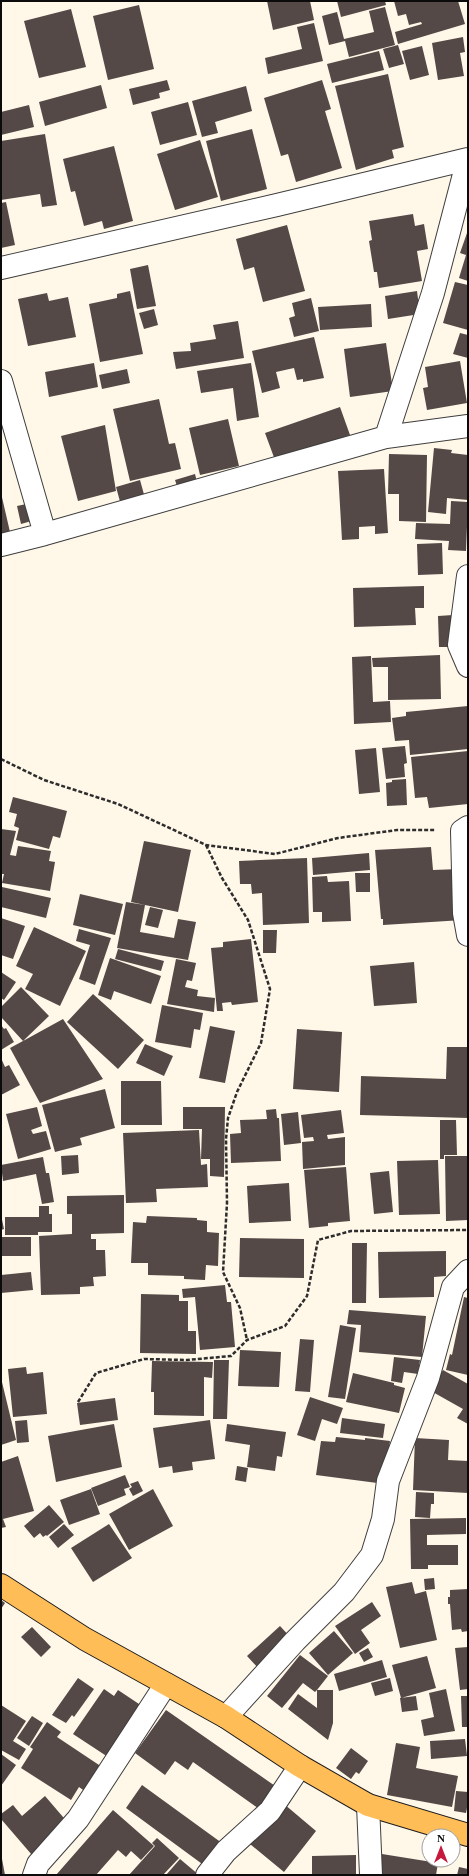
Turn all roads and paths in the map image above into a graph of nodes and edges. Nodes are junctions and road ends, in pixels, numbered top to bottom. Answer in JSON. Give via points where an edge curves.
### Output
{"nodes":[{"id":1,"x":468,"y":159,"type":"edge"},
{"id":2,"x":1,"y":268,"type":"edge"},
{"id":3,"x":1,"y":381,"type":"edge"},
{"id":4,"x":468,"y":426,"type":"edge"},
{"id":5,"x":386,"y":437,"type":"junction"},
{"id":6,"x":45,"y":534,"type":"junction"},
{"id":7,"x":1,"y":545,"type":"edge"},
{"id":8,"x":468,"y":576,"type":"edge"},
{"id":9,"x":468,"y":666,"type":"edge"},
{"id":10,"x":1,"y":759,"type":"edge"},
{"id":11,"x":465,"y":829,"type":"edge"},
{"id":12,"x":206,"y":845,"type":"junction"},
{"id":13,"x":468,"y":935,"type":"edge"},
{"id":14,"x":468,"y":1230,"type":"edge"},
{"id":15,"x":468,"y":1271,"type":"edge"},
{"id":16,"x":247,"y":1340,"type":"junction"},
{"id":17,"x":78,"y":1402,"type":"dead end"},
{"id":18,"x":1,"y":1585,"type":"edge"},
{"id":19,"x":166,"y":1684,"type":"junction"},
{"id":20,"x":226,"y":1717,"type":"junction"},
{"id":21,"x":300,"y":1766,"type":"junction"},
{"id":22,"x":368,"y":1805,"type":"junction"},
{"id":23,"x":468,"y":1835,"type":"edge"},
{"id":24,"x":34,"y":1875,"type":"edge"},
{"id":25,"x":207,"y":1875,"type":"edge"},
{"id":26,"x":371,"y":1875,"type":"edge"}],
"edges":[{"from":1,"to":2,"type":"street","via":[[285,204]]},
{"from":1,"to":5,"type":"street","via":[[433,293]]},
{"from":3,"to":6,"type":"street"},
{"from":4,"to":5,"type":"street"},
{"from":5,"to":6,"type":"street"},
{"from":6,"to":7,"type":"street"},
{"from":8,"to":9,"type":"street","via":[[459,644]]},
{"from":10,"to":12,"type":"path","via":[[44,780],[118,804]]},
{"from":11,"to":12,"type":"path","via":[[397,830],[338,838],[275,854]]},
{"from":11,"to":13,"type":"street","via":[[464,913]]},
{"from":12,"to":16,"type":"path","via":[[222,878],[248,920],[270,989],[261,1043],[228,1118],[226,1139],[223,1272],[240,1308]]},
{"from":14,"to":16,"type":"path","via":[[351,1231],[318,1240],[307,1296],[285,1326]]},
{"from":15,"to":20,"type":"street","via":[[453,1287],[428,1378],[388,1481],[383,1519],[372,1555],[344,1592]]},
{"from":16,"to":17,"type":"path","via":[[231,1356],[187,1360],[144,1359],[96,1373]]},
{"from":18,"to":19,"type":"main road","via":[[85,1639]]},
{"from":19,"to":20,"type":"main road"},
{"from":19,"to":24,"type":"street","via":[[78,1819],[38,1864]]},
{"from":20,"to":21,"type":"main road"},
{"from":21,"to":22,"type":"main road"},
{"from":21,"to":25,"type":"street","via":[[270,1811],[226,1851]]},
{"from":22,"to":23,"type":"main road"},
{"from":22,"to":26,"type":"street"}]}
